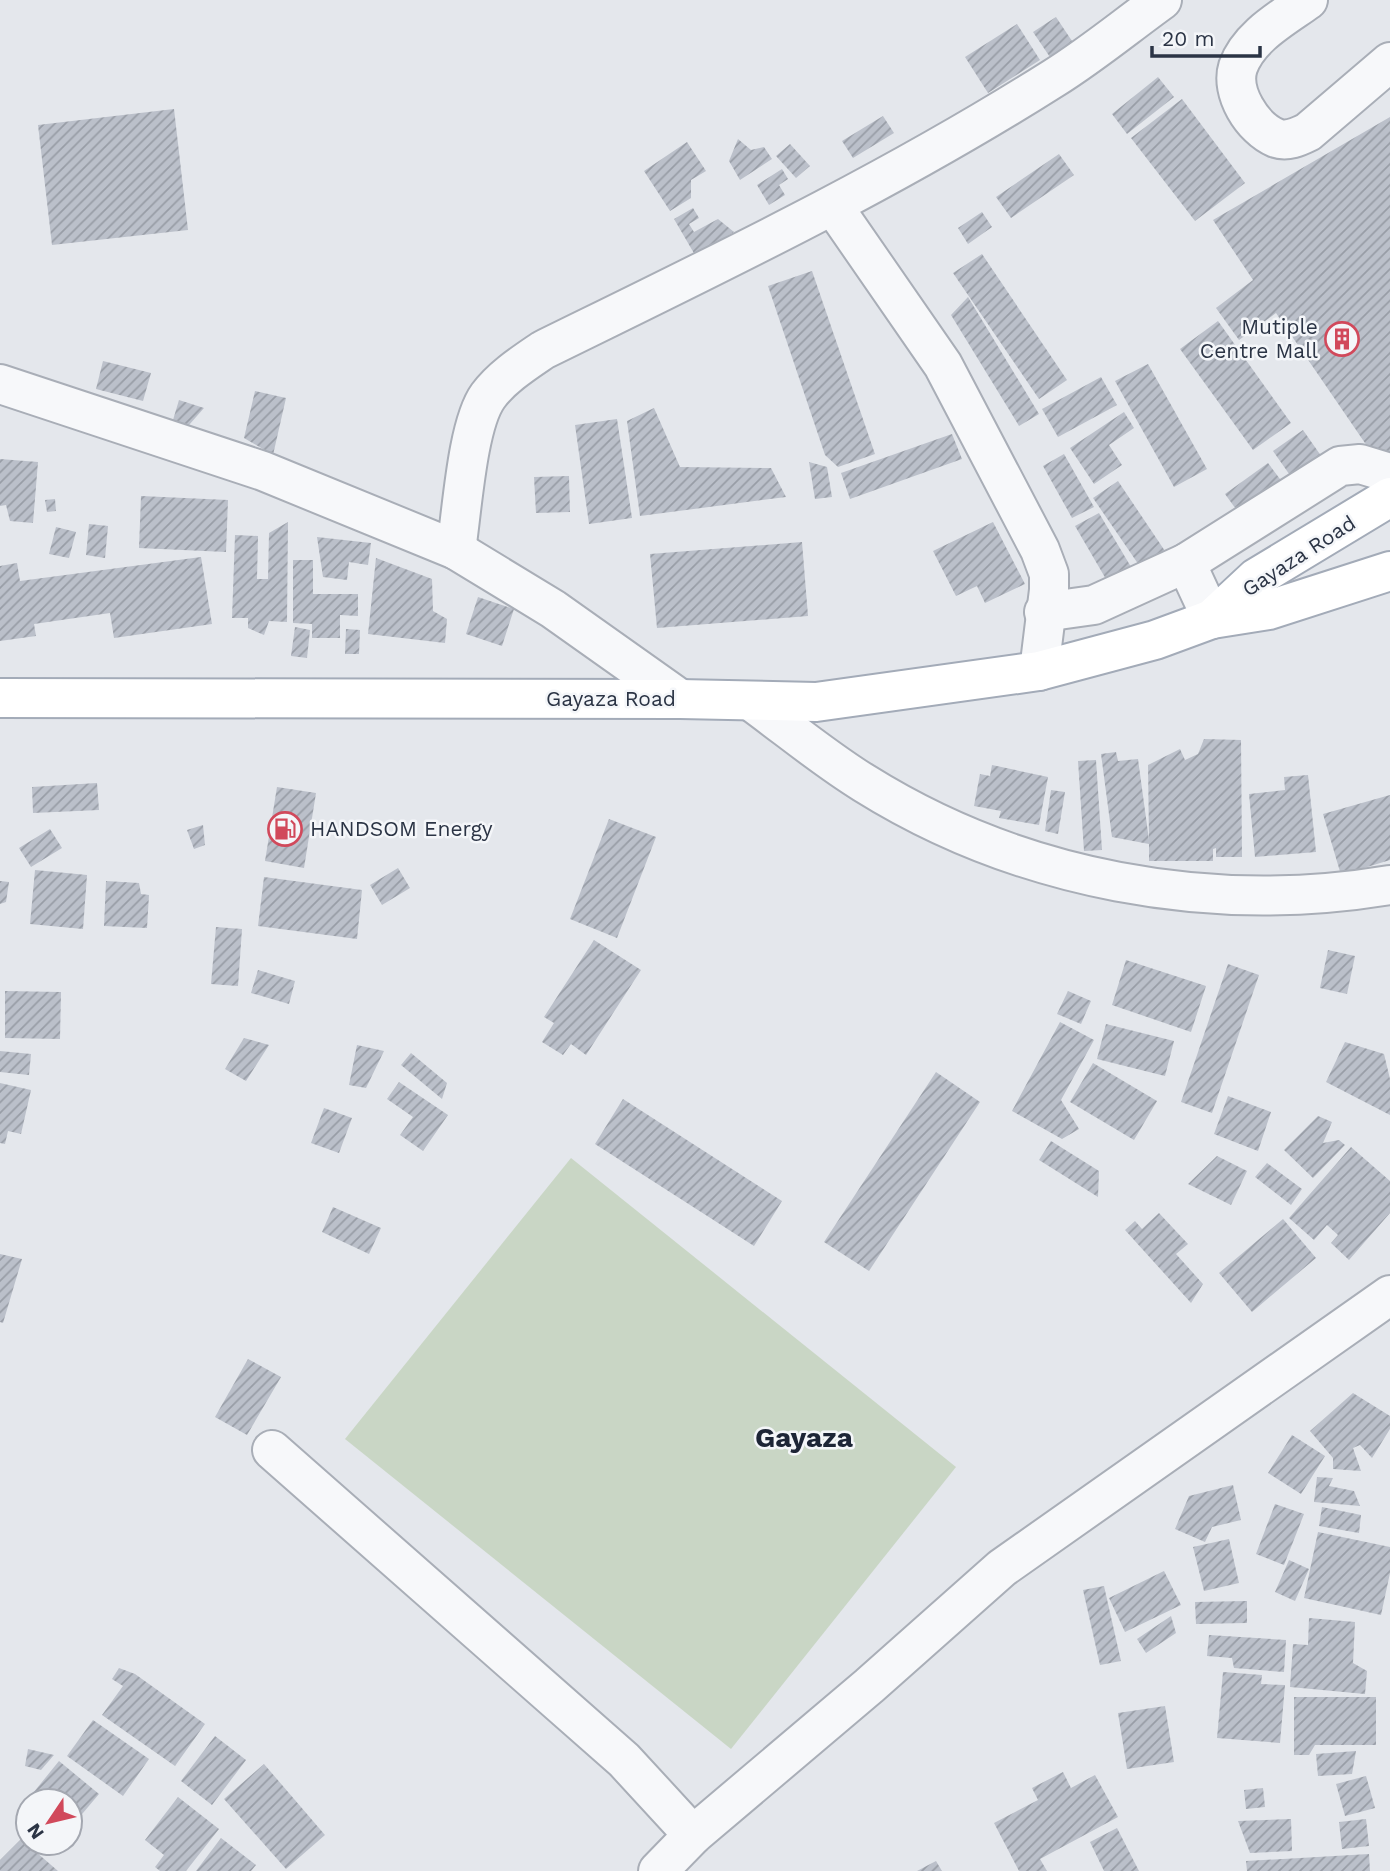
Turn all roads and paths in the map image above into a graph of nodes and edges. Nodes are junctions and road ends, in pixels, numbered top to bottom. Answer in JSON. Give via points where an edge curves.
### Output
{"nodes":[{"id":1,"x":1161,"y":0,"type":"edge"},
{"id":2,"x":1308,"y":0,"type":"edge"},
{"id":3,"x":1390,"y":62,"type":"edge"},
{"id":4,"x":833,"y":206,"type":"junction"},
{"id":5,"x":0,"y":384,"type":"edge"},
{"id":6,"x":1390,"y":473,"type":"edge"},
{"id":7,"x":1390,"y":497,"type":"edge"},
{"id":8,"x":456,"y":550,"type":"junction"},
{"id":9,"x":1186,"y":563,"type":"junction"},
{"id":10,"x":1390,"y":571,"type":"edge"},
{"id":11,"x":1044,"y":612,"type":"junction"},
{"id":12,"x":1212,"y":619,"type":"junction"},
{"id":13,"x":1039,"y":671,"type":"junction"},
{"id":14,"x":0,"y":698,"type":"edge"},
{"id":15,"x":680,"y":699,"type":"junction"},
{"id":16,"x":752,"y":702,"type":"junction"},
{"id":17,"x":1390,"y":886,"type":"edge"},
{"id":18,"x":1390,"y":1295,"type":"edge"},
{"id":19,"x":272,"y":1450,"type":"dead end"},
{"id":20,"x":693,"y":1835,"type":"junction"},
{"id":21,"x":658,"y":1871,"type":"edge"}],
"edges":[{"from":1,"to":4,"type":"street","via":[[1057,76]]},
{"from":2,"to":3,"type":"street","via":[[1249,45],[1238,68],[1237,93],[1252,117],[1276,138],[1291,139],[1307,132]]},
{"from":4,"to":8,"type":"street","via":[[543,350],[518,368],[488,396],[475,428]]},
{"from":4,"to":11,"type":"street","via":[[943,365],[1040,550],[1049,574]]},
{"from":5,"to":8,"type":"street","via":[[263,471]]},
{"from":6,"to":9,"type":"street","via":[[1360,464],[1340,466]]},
{"from":7,"to":12,"type":"main road","name":"Gayaza Road","via":[[1256,579]]},
{"from":8,"to":15,"type":"street","via":[[552,609]]},
{"from":9,"to":11,"type":"street","via":[[1094,605]]},
{"from":9,"to":12,"type":"street"},
{"from":10,"to":12,"type":"main road","name":"Gayaza Road","via":[[1269,610]]},
{"from":11,"to":13,"type":"street"},
{"from":12,"to":13,"type":"main road","name":"Gayaza Road"},
{"from":13,"to":16,"type":"main road","name":"Gayaza Road","via":[[816,702]]},
{"from":14,"to":15,"type":"main road","name":"Gayaza Road"},
{"from":15,"to":16,"type":"main road","name":"Gayaza Road"},
{"from":16,"to":17,"type":"street","via":[[863,783],[949,829],[1034,860],[1120,883],[1219,896],[1320,894]]},
{"from":18,"to":20,"type":"street","via":[[1002,1568]]},
{"from":19,"to":20,"type":"street","via":[[523,1667],[624,1760]]},
{"from":20,"to":21,"type":"street"}]}
